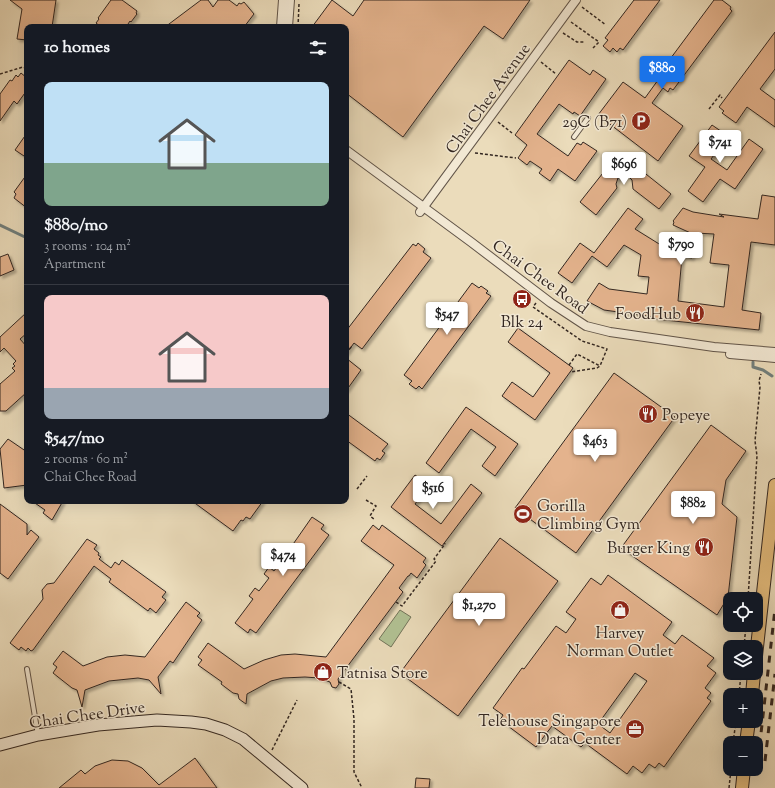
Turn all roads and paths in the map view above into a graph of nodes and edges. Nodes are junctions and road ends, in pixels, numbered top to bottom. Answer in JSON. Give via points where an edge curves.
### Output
{"nodes":[{"id":1,"x":283,"y":0,"type":"edge"},
{"id":2,"x":290,"y":0,"type":"edge"},
{"id":3,"x":299,"y":0,"type":"edge"},
{"id":4,"x":576,"y":0,"type":"edge"},
{"id":5,"x":582,"y":7,"type":"dead end"},
{"id":6,"x":571,"y":22,"type":"dead end"},
{"id":7,"x":281,"y":24,"type":"edge"},
{"id":8,"x":288,"y":24,"type":"edge"},
{"id":9,"x":298,"y":24,"type":"edge"},
{"id":10,"x":606,"y":25,"type":"dead end"},
{"id":11,"x":563,"y":34,"type":"dead end"},
{"id":12,"x":585,"y":42,"type":"dead end"},
{"id":13,"x":593,"y":48,"type":"dead end"},
{"id":14,"x":541,"y":62,"type":"dead end"},
{"id":15,"x":24,"y":67,"type":"edge"},
{"id":16,"x":0,"y":74,"type":"edge"},
{"id":17,"x":556,"y":74,"type":"dead end"},
{"id":18,"x":722,"y":98,"type":"dead end"},
{"id":19,"x":709,"y":109,"type":"dead end"},
{"id":20,"x":588,"y":118,"type":"dead end"},
{"id":21,"x":498,"y":121,"type":"dead end"},
{"id":22,"x":512,"y":133,"type":"dead end"},
{"id":23,"x":574,"y":137,"type":"dead end"},
{"id":24,"x":349,"y":152,"type":"edge"},
{"id":25,"x":475,"y":153,"type":"dead end"},
{"id":26,"x":349,"y":158,"type":"edge"},
{"id":27,"x":516,"y":158,"type":"dead end"},
{"id":28,"x":422,"y":210,"type":"junction"},
{"id":29,"x":533,"y":307,"type":"dead end"},
{"id":30,"x":352,"y":346,"type":"dead end"},
{"id":31,"x":349,"y":350,"type":"edge"},
{"id":32,"x":775,"y":352,"type":"edge"},
{"id":33,"x":775,"y":358,"type":"edge"},
{"id":34,"x":569,"y":365,"type":"dead end"},
{"id":35,"x":600,"y":366,"type":"junction"},
{"id":36,"x":570,"y":372,"type":"dead end"},
{"id":37,"x":761,"y":374,"type":"dead end"},
{"id":38,"x":366,"y":476,"type":"dead end"},
{"id":39,"x":775,"y":485,"type":"edge"},
{"id":40,"x":357,"y":489,"type":"dead end"},
{"id":41,"x":366,"y":500,"type":"dead end"},
{"id":42,"x":374,"y":519,"type":"dead end"},
{"id":43,"x":444,"y":543,"type":"dead end"},
{"id":44,"x":748,"y":592,"type":"edge"},
{"id":45,"x":396,"y":602,"type":"dead end"},
{"id":46,"x":758,"y":640,"type":"edge"},
{"id":47,"x":27,"y":669,"type":"dead end"},
{"id":48,"x":339,"y":682,"type":"dead end"},
{"id":49,"x":297,"y":700,"type":"dead end"},
{"id":50,"x":38,"y":735,"type":"junction"},
{"id":51,"x":0,"y":745,"type":"edge"},
{"id":52,"x":267,"y":759,"type":"junction"},
{"id":53,"x":730,"y":776,"type":"edge"},
{"id":54,"x":743,"y":776,"type":"edge"},
{"id":55,"x":302,"y":788,"type":"edge"},
{"id":56,"x":362,"y":788,"type":"edge"},
{"id":57,"x":728,"y":788,"type":"edge"},
{"id":58,"x":742,"y":788,"type":"edge"}],
"edges":[{"from":1,"to":7,"type":"street"},
{"from":2,"to":8,"type":"street"},
{"from":3,"to":9,"type":"path"},
{"from":4,"to":28,"type":"street","name":"Chai Chee Avenue"},
{"from":5,"to":10,"type":"path"},
{"from":6,"to":13,"type":"path","via":[[599,42]]},
{"from":11,"to":12,"type":"path","via":[[577,42]]},
{"from":14,"to":17,"type":"path"},
{"from":15,"to":16,"type":"path"},
{"from":18,"to":19,"type":"path","via":[[720,96]]},
{"from":20,"to":23,"type":"lane"},
{"from":21,"to":22,"type":"path"},
{"from":24,"to":28,"type":"street","name":"Chai Chee Road"},
{"from":25,"to":27,"type":"path"},
{"from":26,"to":28,"type":"street","name":"Chai Chee Road"},
{"from":28,"to":32,"type":"street","name":"Chai Chee Road","via":[[471,242],[551,303],[586,326],[610,332],[714,347]]},
{"from":28,"to":33,"type":"street","name":"Chai Chee Road","via":[[548,307],[584,330],[609,337],[731,355]]},
{"from":29,"to":35,"type":"path","via":[[582,341],[607,349]]},
{"from":30,"to":31,"type":"path"},
{"from":34,"to":35,"type":"path","via":[[577,354]]},
{"from":35,"to":36,"type":"path"},
{"from":37,"to":44,"type":"path","via":[[755,441],[757,456]]},
{"from":38,"to":40,"type":"path"},
{"from":39,"to":46,"type":"main road"},
{"from":41,"to":42,"type":"path","via":[[376,506],[370,516]]},
{"from":43,"to":45,"type":"path","via":[[434,559],[436,560],[402,606]]},
{"from":47,"to":50,"type":"lane"},
{"from":48,"to":56,"type":"path","via":[[351,689],[354,772]]},
{"from":49,"to":52,"type":"path"},
{"from":50,"to":51,"type":"street","name":"Chai Chee Drive"},
{"from":50,"to":52,"type":"street","name":"Chai Chee Drive","via":[[105,724],[157,720],[191,722],[225,730],[243,739]]},
{"from":52,"to":55,"type":"street","name":"Chai Chee Drive"},
{"from":53,"to":57,"type":"path"},
{"from":54,"to":58,"type":"main road"}]}
